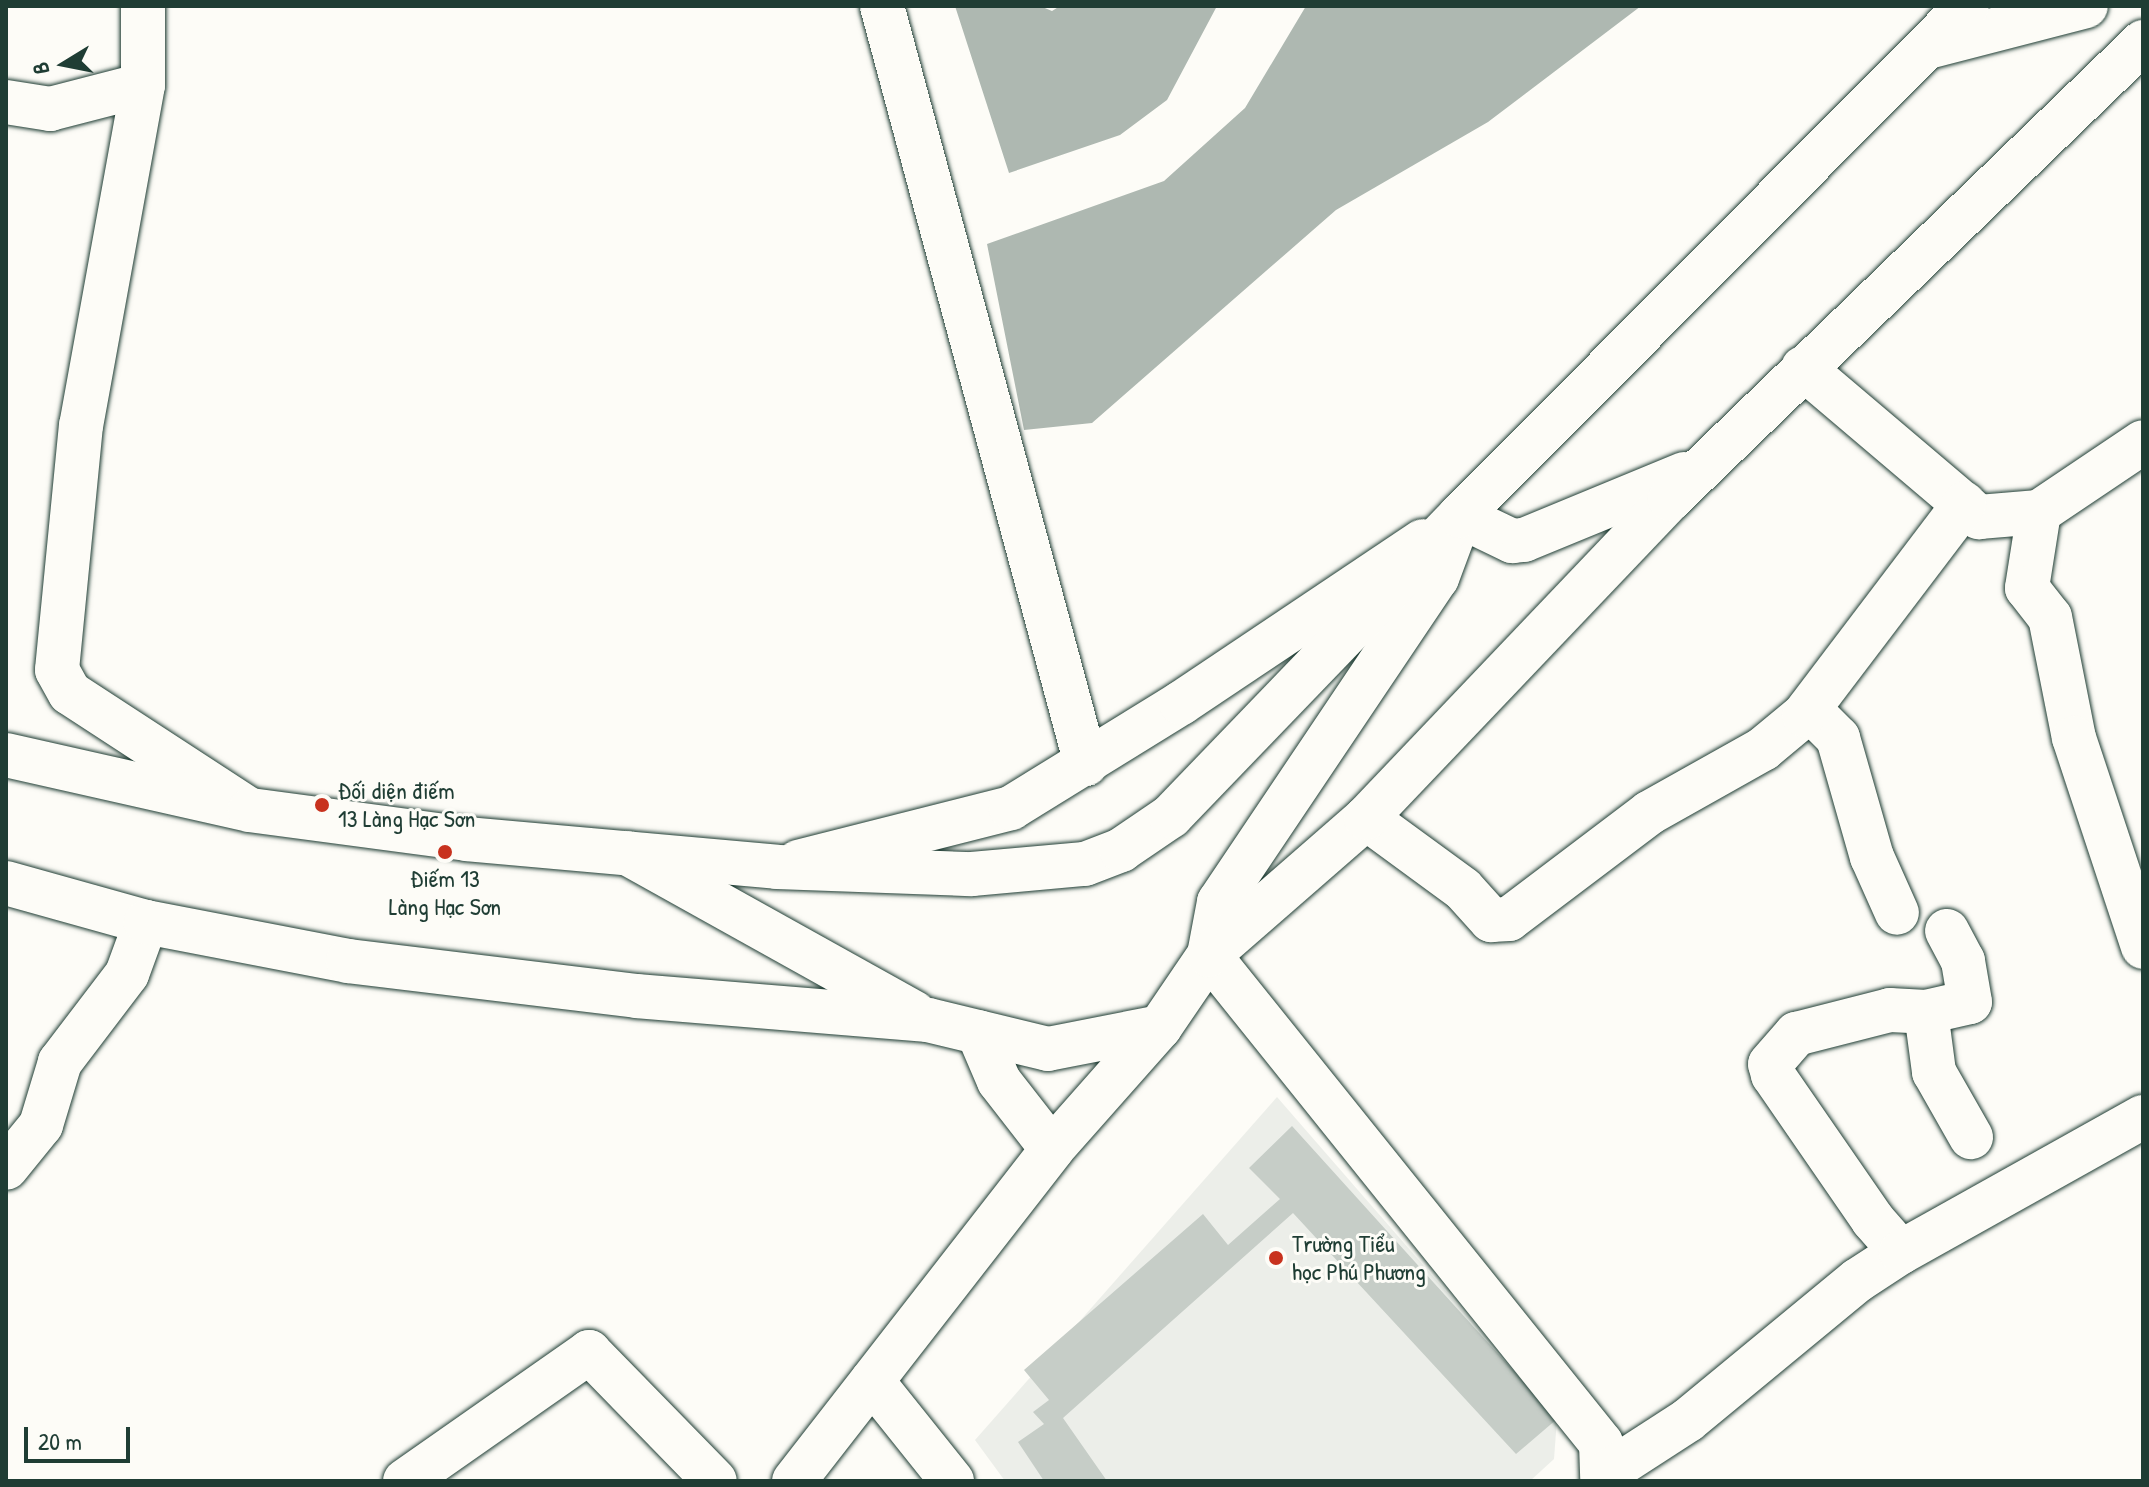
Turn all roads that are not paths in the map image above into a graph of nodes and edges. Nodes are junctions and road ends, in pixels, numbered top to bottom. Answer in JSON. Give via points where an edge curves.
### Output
{"nodes":[{"id":1,"x":143,"y":6,"type":"edge"},
{"id":2,"x":882,"y":6,"type":"edge"},
{"id":3,"x":1967,"y":6,"type":"edge"},
{"id":4,"x":2086,"y":6,"type":"edge"},
{"id":5,"x":2143,"y":42,"type":"edge"},
{"id":6,"x":1928,"y":47,"type":"junction"},
{"id":7,"x":143,"y":85,"type":"junction"},
{"id":8,"x":6,"y":102,"type":"edge"},
{"id":9,"x":1803,"y":368,"type":"junction"},
{"id":10,"x":2143,"y":442,"type":"edge"},
{"id":11,"x":1704,"y":466,"type":"junction"},
{"id":12,"x":1964,"y":504,"type":"junction"},
{"id":13,"x":2039,"y":512,"type":"junction"},
{"id":14,"x":1460,"y":516,"type":"junction"},
{"id":15,"x":1809,"y":709,"type":"junction"},
{"id":16,"x":6,"y":755,"type":"edge"},
{"id":17,"x":1086,"y":764,"type":"junction"},
{"id":18,"x":250,"y":810,"type":"junction"},
{"id":19,"x":1366,"y":818,"type":"junction"},
{"id":20,"x":627,"y":853,"type":"junction"},
{"id":21,"x":777,"y":867,"type":"junction"},
{"id":22,"x":6,"y":883,"type":"edge"},
{"id":23,"x":1897,"y":913,"type":"dead end"},
{"id":24,"x":146,"y":922,"type":"junction"},
{"id":25,"x":1947,"y":931,"type":"dead end"},
{"id":26,"x":2143,"y":947,"type":"edge"},
{"id":27,"x":1209,"y":955,"type":"junction"},
{"id":28,"x":1926,"y":1012,"type":"junction"},
{"id":29,"x":928,"y":1020,"type":"junction"},
{"id":30,"x":1160,"y":1027,"type":"junction"},
{"id":31,"x":978,"y":1032,"type":"junction"},
{"id":32,"x":2143,"y":1117,"type":"edge"},
{"id":33,"x":1971,"y":1137,"type":"dead end"},
{"id":34,"x":1052,"y":1149,"type":"junction"},
{"id":35,"x":6,"y":1168,"type":"edge"},
{"id":36,"x":1901,"y":1252,"type":"junction"},
{"id":37,"x":872,"y":1381,"type":"junction"},
{"id":38,"x":1602,"y":1478,"type":"edge"},
{"id":39,"x":405,"y":1481,"type":"edge"},
{"id":40,"x":715,"y":1481,"type":"edge"},
{"id":41,"x":794,"y":1481,"type":"edge"},
{"id":42,"x":952,"y":1481,"type":"edge"}],
"edges":[{"from":1,"to":7,"type":"street"},
{"from":2,"to":17,"type":"street"},
{"from":3,"to":6,"type":"street"},
{"from":4,"to":6,"type":"street"},
{"from":5,"to":9,"type":"street"},
{"from":6,"to":14,"type":"street"},
{"from":7,"to":8,"type":"street","via":[[50,109]]},
{"from":7,"to":18,"type":"street","via":[[81,425],[57,670],[70,693]]},
{"from":9,"to":11,"type":"street"},
{"from":9,"to":12,"type":"street"},
{"from":10,"to":13,"type":"street"},
{"from":11,"to":14,"type":"street","via":[[1524,540],[1512,541]]},
{"from":11,"to":19,"type":"street"},
{"from":12,"to":13,"type":"street","via":[[1979,517]]},
{"from":12,"to":15,"type":"street"},
{"from":13,"to":26,"type":"street","via":[[2027,588],[2050,617],[2074,738]]},
{"from":14,"to":17,"type":"street"},
{"from":14,"to":21,"type":"street","via":[[1171,816],[1121,850],[1085,864],[1039,871]]},
{"from":14,"to":27,"type":"street","via":[[1437,578],[1219,902]]},
{"from":15,"to":19,"type":"street","via":[[1763,749],[1649,813],[1509,919],[1491,920],[1463,889]]},
{"from":15,"to":23,"type":"street","via":[[1838,738],[1872,857]]},
{"from":16,"to":18,"type":"street"},
{"from":17,"to":21,"type":"street","via":[[1011,808]]},
{"from":18,"to":20,"type":"street","via":[[359,827]]},
{"from":19,"to":27,"type":"street"},
{"from":20,"to":21,"type":"street"},
{"from":20,"to":29,"type":"street"},
{"from":22,"to":24,"type":"street"},
{"from":24,"to":29,"type":"street","via":[[378,965],[636,996]]},
{"from":24,"to":35,"type":"street","via":[[127,974],[60,1062],[41,1125]]},
{"from":25,"to":28,"type":"street","via":[[1963,961],[1972,998],[1964,1006]]},
{"from":27,"to":30,"type":"street"},
{"from":27,"to":38,"type":"street","via":[[1601,1443]]},
{"from":28,"to":33,"type":"street","via":[[1934,1072]]},
{"from":28,"to":36,"type":"street","via":[[1890,1010],[1796,1034],[1770,1064],[1873,1220]]},
{"from":29,"to":31,"type":"street"},
{"from":30,"to":31,"type":"street","via":[[1048,1049]]},
{"from":30,"to":34,"type":"street"},
{"from":31,"to":34,"type":"street","via":[[999,1081]]},
{"from":32,"to":36,"type":"street"},
{"from":34,"to":37,"type":"street"},
{"from":36,"to":38,"type":"street","via":[[1858,1280],[1688,1420]]},
{"from":37,"to":41,"type":"street"},
{"from":37,"to":42,"type":"street"},
{"from":39,"to":40,"type":"street","via":[[589,1352]]}]}
